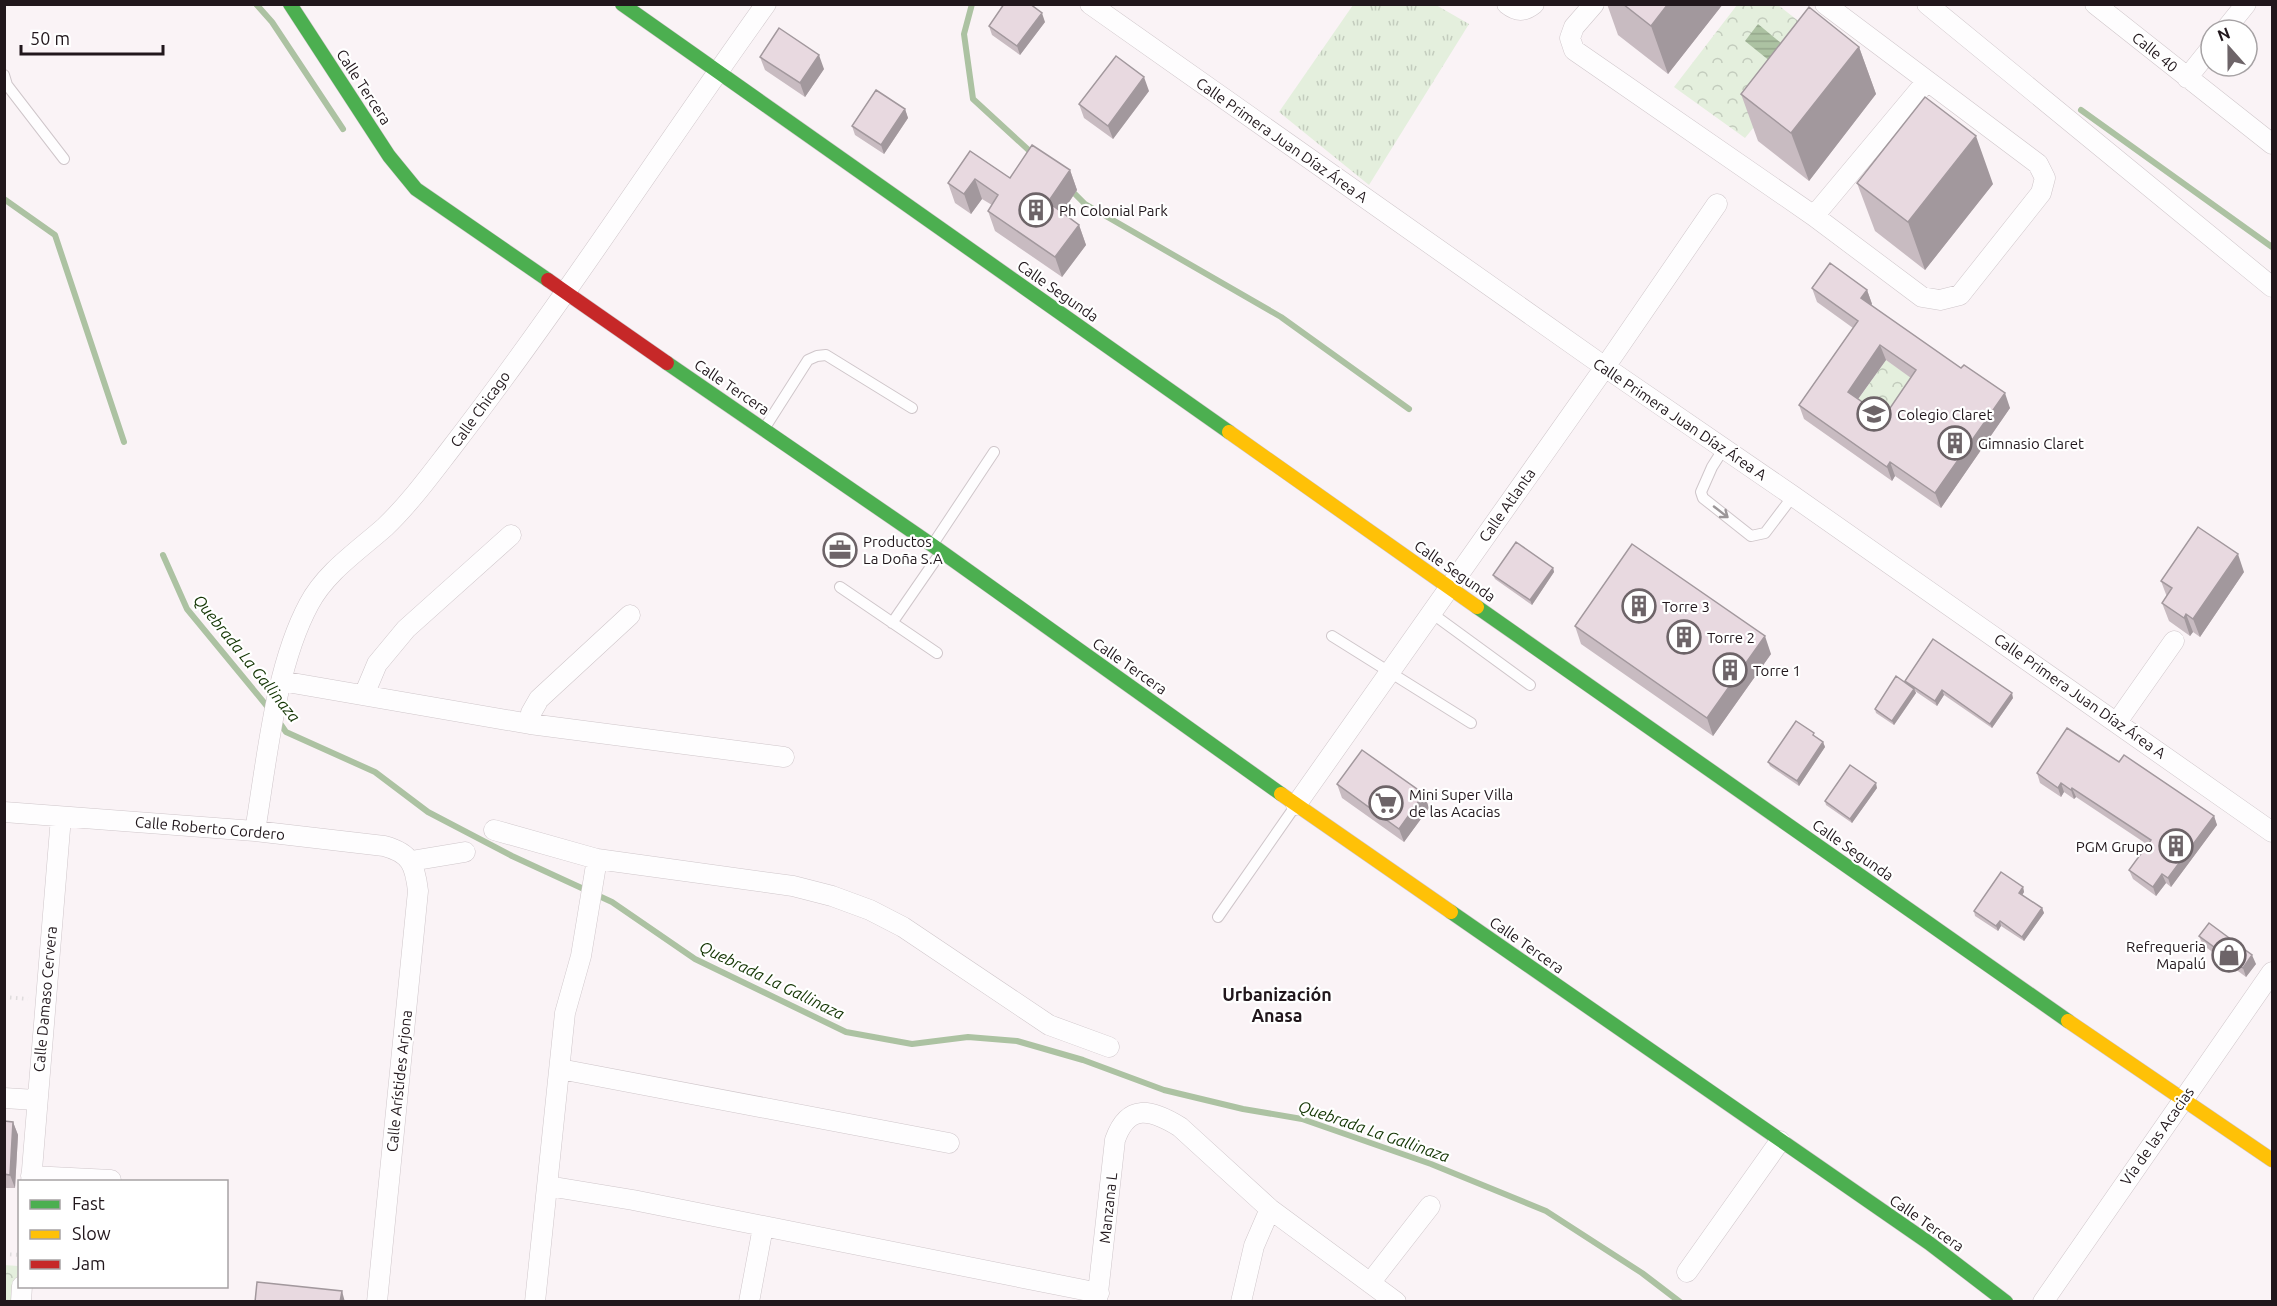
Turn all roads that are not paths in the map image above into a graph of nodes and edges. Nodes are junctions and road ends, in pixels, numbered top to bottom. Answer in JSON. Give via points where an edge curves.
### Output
{"nodes":[{"id":1,"x":290,"y":4,"type":"edge"},
{"id":2,"x":622,"y":4,"type":"edge"},
{"id":3,"x":766,"y":4,"type":"edge"},
{"id":4,"x":1089,"y":4,"type":"edge"},
{"id":5,"x":1507,"y":4,"type":"edge"},
{"id":6,"x":1534,"y":4,"type":"edge"},
{"id":7,"x":1594,"y":4,"type":"edge"},
{"id":8,"x":1927,"y":4,"type":"edge"},
{"id":9,"x":2096,"y":4,"type":"edge"},
{"id":10,"x":2246,"y":4,"type":"edge"},
{"id":11,"x":1834,"y":7,"type":"edge"},
{"id":12,"x":2235,"y":18,"type":"edge"},
{"id":13,"x":2199,"y":63,"type":"edge"},
{"id":14,"x":718,"y":71,"type":"junction"},
{"id":15,"x":4,"y":75,"type":"edge"},
{"id":16,"x":2187,"y":78,"type":"junction"},
{"id":17,"x":1926,"y":82,"type":"junction"},
{"id":18,"x":2272,"y":144,"type":"edge"},
{"id":19,"x":64,"y":159,"type":"dead end"},
{"id":20,"x":1716,"y":204,"type":"dead end"},
{"id":21,"x":1814,"y":216,"type":"junction"},
{"id":22,"x":2272,"y":287,"type":"edge"},
{"id":23,"x":565,"y":293,"type":"junction"},
{"id":24,"x":1605,"y":367,"type":"junction"},
{"id":25,"x":912,"y":408,"type":"dead end"},
{"id":26,"x":764,"y":429,"type":"junction"},
{"id":27,"x":1724,"y":448,"type":"junction"},
{"id":28,"x":994,"y":452,"type":"dead end"},
{"id":29,"x":1793,"y":496,"type":"junction"},
{"id":30,"x":511,"y":535,"type":"dead end"},
{"id":31,"x":937,"y":549,"type":"junction"},
{"id":32,"x":840,"y":587,"type":"dead end"},
{"id":33,"x":1448,"y":587,"type":"junction"},
{"id":34,"x":1430,"y":612,"type":"junction"},
{"id":35,"x":630,"y":615,"type":"dead end"},
{"id":36,"x":892,"y":623,"type":"junction"},
{"id":37,"x":1332,"y":636,"type":"dead end"},
{"id":38,"x":2174,"y":641,"type":"dead end"},
{"id":39,"x":937,"y":653,"type":"dead end"},
{"id":40,"x":1389,"y":672,"type":"junction"},
{"id":41,"x":1530,"y":685,"type":"dead end"},
{"id":42,"x":280,"y":686,"type":"junction"},
{"id":43,"x":364,"y":695,"type":"junction"},
{"id":44,"x":2117,"y":722,"type":"junction"},
{"id":45,"x":1471,"y":723,"type":"dead end"},
{"id":46,"x":530,"y":724,"type":"junction"},
{"id":47,"x":784,"y":757,"type":"dead end"},
{"id":48,"x":1296,"y":805,"type":"junction"},
{"id":49,"x":4,"y":812,"type":"edge"},
{"id":50,"x":62,"y":817,"type":"junction"},
{"id":51,"x":494,"y":830,"type":"dead end"},
{"id":52,"x":255,"y":831,"type":"junction"},
{"id":53,"x":2272,"y":832,"type":"edge"},
{"id":54,"x":465,"y":852,"type":"dead end"},
{"id":55,"x":411,"y":861,"type":"junction"},
{"id":56,"x":596,"y":868,"type":"junction"},
{"id":57,"x":1218,"y":917,"type":"dead end"},
{"id":58,"x":2272,"y":972,"type":"edge"},
{"id":59,"x":1109,"y":1047,"type":"dead end"},
{"id":60,"x":560,"y":1069,"type":"junction"},
{"id":61,"x":4,"y":1098,"type":"edge"},
{"id":62,"x":36,"y":1100,"type":"junction"},
{"id":63,"x":2182,"y":1100,"type":"junction"},
{"id":64,"x":1780,"y":1142,"type":"junction"},
{"id":65,"x":949,"y":1143,"type":"dead end"},
{"id":66,"x":2272,"y":1160,"type":"edge"},
{"id":67,"x":31,"y":1179,"type":"edge"},
{"id":68,"x":111,"y":1180,"type":"edge"},
{"id":69,"x":548,"y":1186,"type":"junction"},
{"id":70,"x":1430,"y":1206,"type":"dead end"},
{"id":71,"x":1270,"y":1209,"type":"junction"},
{"id":72,"x":763,"y":1227,"type":"junction"},
{"id":73,"x":1687,"y":1272,"type":"dead end"},
{"id":74,"x":1370,"y":1282,"type":"junction"},
{"id":75,"x":1098,"y":1297,"type":"edge"},
{"id":76,"x":377,"y":1302,"type":"edge"},
{"id":77,"x":535,"y":1302,"type":"edge"},
{"id":78,"x":749,"y":1302,"type":"edge"},
{"id":79,"x":1241,"y":1302,"type":"edge"},
{"id":80,"x":1396,"y":1302,"type":"edge"},
{"id":81,"x":2006,"y":1302,"type":"edge"},
{"id":82,"x":2043,"y":1302,"type":"edge"}],
"edges":[{"from":1,"to":23,"type":"street","name":"Calle Tercera","via":[[389,156],[416,189]]},
{"from":2,"to":14,"type":"street","name":"Calle Segunda"},
{"from":3,"to":14,"type":"street","name":"Calle Chicago"},
{"from":4,"to":24,"type":"street","name":"Calle Primera Juan Díaz Área A"},
{"from":5,"to":6,"type":"street","via":[[1515,10],[1526,10]]},
{"from":7,"to":21,"type":"street","via":[[1574,27],[1570,38],[1574,50]]},
{"from":8,"to":22,"type":"street"},
{"from":9,"to":16,"type":"street","name":"Calle 40"},
{"from":10,"to":12,"type":"street"},
{"from":11,"to":17,"type":"street"},
{"from":13,"to":16,"type":"street"},
{"from":14,"to":23,"type":"street","name":"Calle Chicago"},
{"from":14,"to":33,"type":"street","name":"Calle Segunda"},
{"from":15,"to":19,"type":"lane","via":[[7,85]]},
{"from":16,"to":18,"type":"street","name":"Calle 40"},
{"from":17,"to":21,"type":"street"},
{"from":17,"to":21,"type":"street","via":[[2038,164],[2045,178],[2041,193],[1960,295],[1940,300],[1922,297]]},
{"from":20,"to":24,"type":"street","name":"Calle Atlanta"},
{"from":23,"to":26,"type":"street","name":"Calle Tercera"},
{"from":23,"to":42,"type":"street","name":"Calle Chicago","via":[[418,491],[332,573],[310,602],[299,623]]},
{"from":24,"to":27,"type":"street","name":"Calle Primera Juan Díaz Área A"},
{"from":24,"to":33,"type":"street","name":"Calle Atlanta"},
{"from":25,"to":26,"type":"lane","via":[[826,355],[817,356],[808,360]]},
{"from":26,"to":31,"type":"street","name":"Calle Tercera"},
{"from":27,"to":29,"type":"street","name":"Calle Primera Juan Díaz Área A"},
{"from":27,"to":29,"type":"lane","one_way":true,"via":[[1701,492],[1703,498],[1751,536],[1765,533]]},
{"from":28,"to":31,"type":"lane"},
{"from":29,"to":44,"type":"street","name":"Calle Primera Juan Díaz Área A"},
{"from":30,"to":43,"type":"street","via":[[406,629],[377,664]]},
{"from":31,"to":36,"type":"lane"},
{"from":31,"to":48,"type":"street","name":"Calle Tercera"},
{"from":32,"to":36,"type":"lane"},
{"from":33,"to":34,"type":"street","name":"Calle Atlanta"},
{"from":33,"to":63,"type":"street","name":"Calle Segunda"},
{"from":34,"to":40,"type":"street","name":"Calle Atlanta"},
{"from":34,"to":41,"type":"lane"},
{"from":35,"to":46,"type":"street","via":[[539,699]]},
{"from":36,"to":39,"type":"lane"},
{"from":37,"to":40,"type":"lane"},
{"from":38,"to":44,"type":"street"},
{"from":40,"to":45,"type":"lane"},
{"from":40,"to":48,"type":"street","name":"Calle Atlanta"},
{"from":42,"to":43,"type":"street"},
{"from":42,"to":52,"type":"street","name":"Calle Chicago"},
{"from":43,"to":46,"type":"street"},
{"from":44,"to":53,"type":"street","name":"Calle Primera Juan Díaz Área A"},
{"from":46,"to":47,"type":"street"},
{"from":48,"to":57,"type":"lane"},
{"from":48,"to":64,"type":"street","name":"Calle Tercera"},
{"from":49,"to":50,"type":"street","name":"Calle Roberto Cordero"},
{"from":50,"to":52,"type":"street","name":"Calle Roberto Cordero"},
{"from":50,"to":62,"type":"street","name":"Calle Damaso Cervera"},
{"from":51,"to":56,"type":"street"},
{"from":52,"to":55,"type":"street","name":"Calle Roberto Cordero","via":[[384,846],[399,850]]},
{"from":54,"to":55,"type":"street"},
{"from":55,"to":76,"type":"street","name":"Calle Arístides Arjona","via":[[418,891]]},
{"from":56,"to":59,"type":"street","via":[[793,886],[831,896],[903,927],[1049,1025]]},
{"from":56,"to":60,"type":"street","via":[[581,956],[565,1013]]},
{"from":58,"to":63,"type":"street","name":"Vía de las Acacias"},
{"from":60,"to":65,"type":"street"},
{"from":60,"to":69,"type":"street"},
{"from":61,"to":62,"type":"street"},
{"from":62,"to":67,"type":"street","name":"Calle Damaso Cervera"},
{"from":63,"to":66,"type":"street","name":"Calle Segunda"},
{"from":63,"to":82,"type":"street","name":"Vía de las Acacias"},
{"from":64,"to":73,"type":"street"},
{"from":64,"to":81,"type":"street","name":"Calle Tercera","via":[[1929,1243]]},
{"from":67,"to":68,"type":"street"},
{"from":69,"to":72,"type":"street"},
{"from":69,"to":77,"type":"street"},
{"from":70,"to":74,"type":"street"},
{"from":71,"to":74,"type":"street"},
{"from":71,"to":75,"type":"street","name":"Manzana L","via":[[1180,1127],[1163,1116],[1149,1113],[1128,1117],[1115,1140]]},
{"from":71,"to":79,"type":"street","via":[[1254,1246]]},
{"from":72,"to":75,"type":"street"},
{"from":72,"to":78,"type":"street"},
{"from":74,"to":80,"type":"street"}]}
